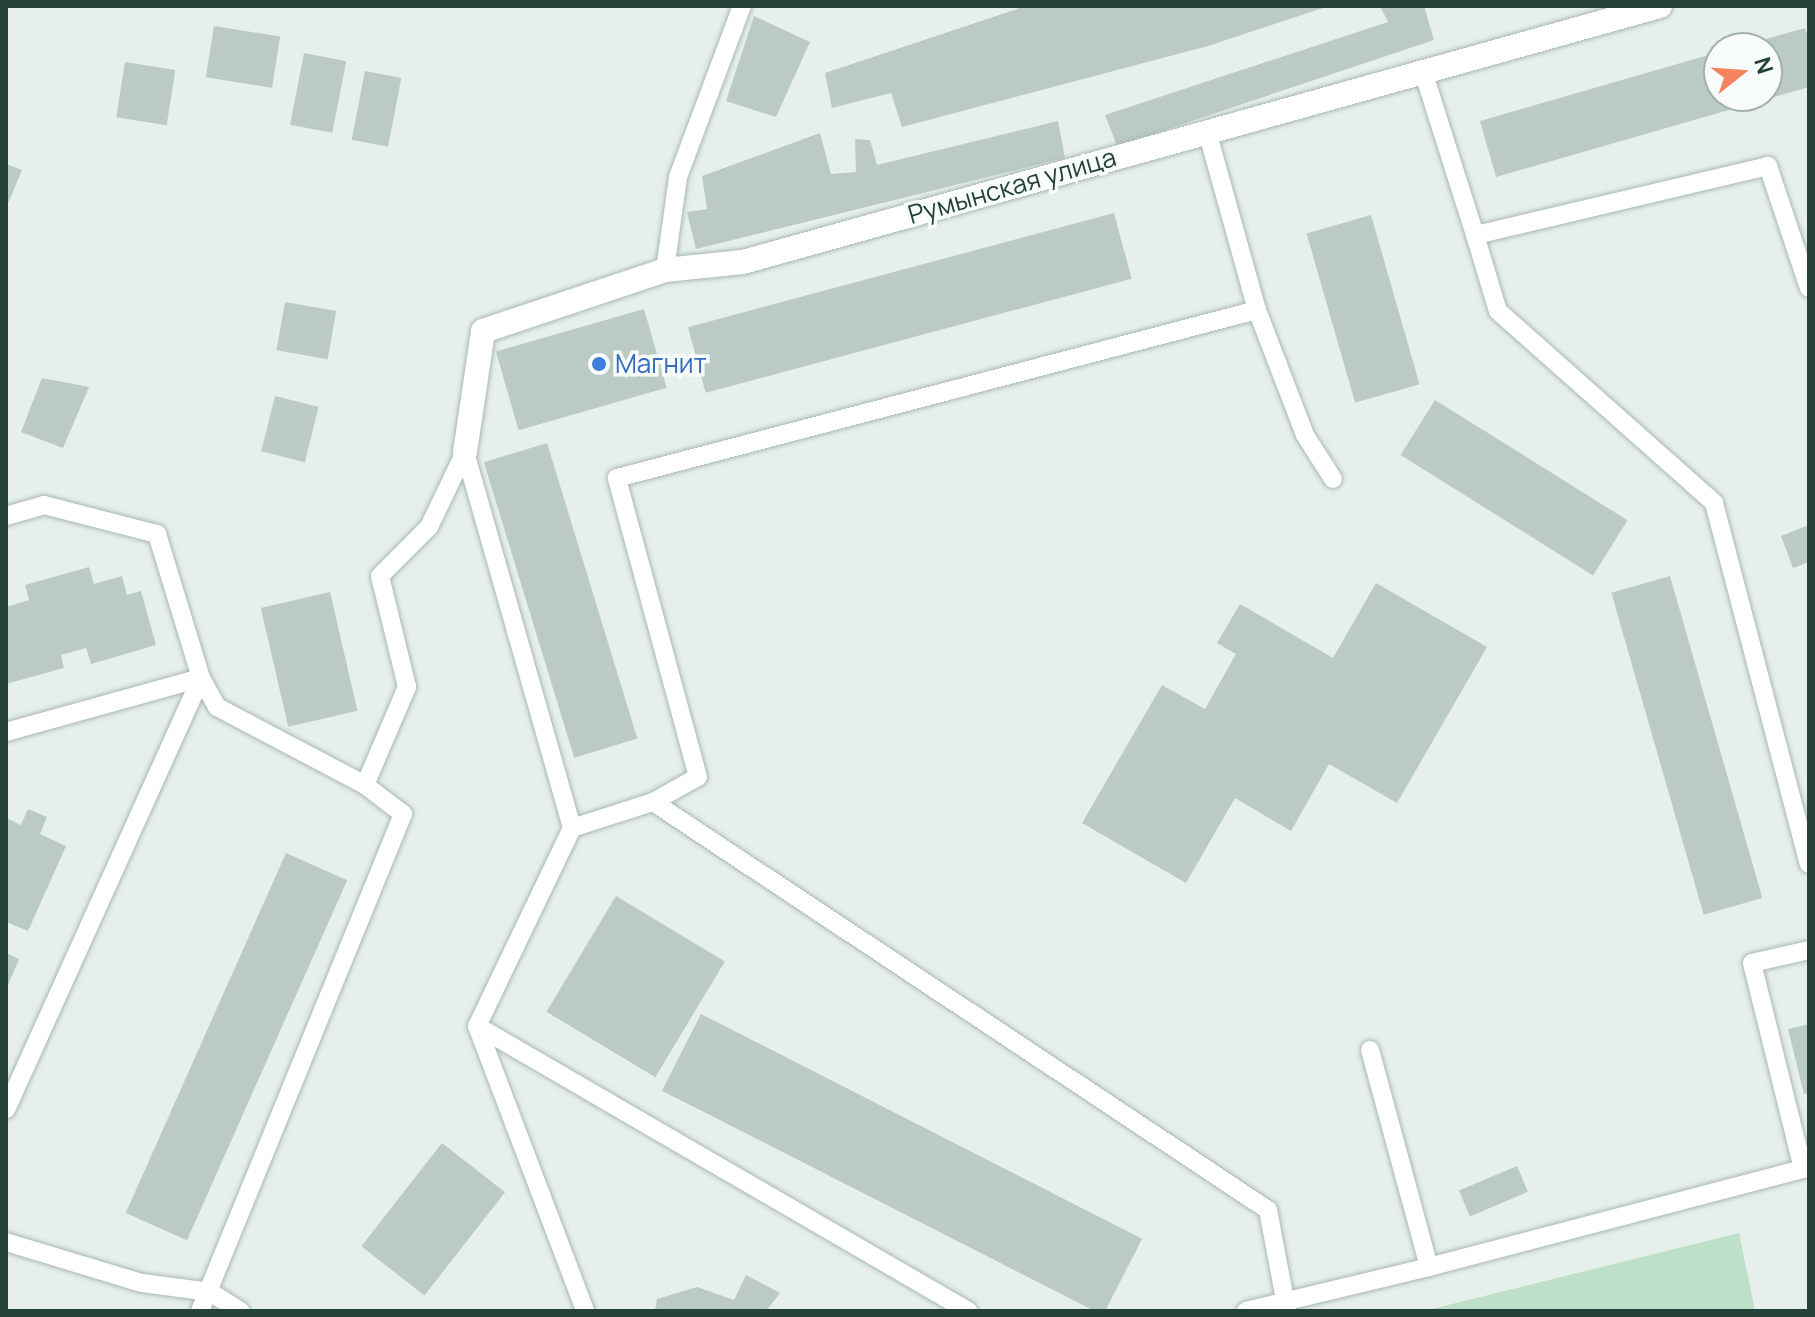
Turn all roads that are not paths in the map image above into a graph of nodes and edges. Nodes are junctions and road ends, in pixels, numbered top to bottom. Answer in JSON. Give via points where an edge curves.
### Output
{"nodes":[{"id":1,"x":742,"y":6,"type":"edge"},
{"id":2,"x":1660,"y":6,"type":"edge"},
{"id":3,"x":1423,"y":71,"type":"junction"},
{"id":4,"x":1207,"y":131,"type":"junction"},
{"id":5,"x":1475,"y":235,"type":"junction"},
{"id":6,"x":665,"y":270,"type":"junction"},
{"id":7,"x":1809,"y":288,"type":"edge"},
{"id":8,"x":1257,"y":310,"type":"junction"},
{"id":9,"x":465,"y":452,"type":"junction"},
{"id":10,"x":1333,"y":479,"type":"dead end"},
{"id":11,"x":6,"y":516,"type":"edge"},
{"id":12,"x":201,"y":678,"type":"junction"},
{"id":13,"x":6,"y":732,"type":"edge"},
{"id":14,"x":365,"y":785,"type":"junction"},
{"id":15,"x":653,"y":802,"type":"junction"},
{"id":16,"x":572,"y":828,"type":"junction"},
{"id":17,"x":1809,"y":864,"type":"edge"},
{"id":18,"x":1809,"y":950,"type":"edge"},
{"id":19,"x":477,"y":1026,"type":"junction"},
{"id":20,"x":1370,"y":1050,"type":"dead end"},
{"id":21,"x":6,"y":1109,"type":"edge"},
{"id":22,"x":1806,"y":1169,"type":"edge"},
{"id":23,"x":6,"y":1242,"type":"edge"},
{"id":24,"x":1429,"y":1267,"type":"junction"},
{"id":25,"x":210,"y":1292,"type":"junction"},
{"id":26,"x":1286,"y":1307,"type":"edge"},
{"id":27,"x":200,"y":1311,"type":"edge"},
{"id":28,"x":241,"y":1311,"type":"edge"},
{"id":29,"x":585,"y":1311,"type":"edge"},
{"id":30,"x":968,"y":1311,"type":"edge"},
{"id":31,"x":1246,"y":1311,"type":"edge"}],
"edges":[{"from":1,"to":6,"type":"lane","via":[[678,177]]},
{"from":2,"to":3,"type":"street","name":"Румынская улица"},
{"from":3,"to":4,"type":"street","name":"Румынская улица"},
{"from":3,"to":5,"type":"lane"},
{"from":4,"to":6,"type":"street","name":"Румынская улица","via":[[743,262]]},
{"from":4,"to":8,"type":"lane"},
{"from":5,"to":7,"type":"lane","via":[[1768,166]]},
{"from":5,"to":17,"type":"lane","via":[[1498,311],[1714,503]]},
{"from":6,"to":9,"type":"street","name":"Румынская улица","via":[[483,331]]},
{"from":8,"to":10,"type":"lane","via":[[1305,435]]},
{"from":8,"to":15,"type":"lane","via":[[617,478],[698,777]]},
{"from":9,"to":14,"type":"lane","via":[[429,527],[380,576],[407,687]]},
{"from":9,"to":16,"type":"lane"},
{"from":11,"to":12,"type":"lane","via":[[44,505],[157,534]]},
{"from":12,"to":13,"type":"lane"},
{"from":12,"to":14,"type":"lane","via":[[217,707]]},
{"from":12,"to":21,"type":"lane"},
{"from":14,"to":25,"type":"lane","via":[[403,814]]},
{"from":15,"to":16,"type":"lane"},
{"from":15,"to":26,"type":"lane","via":[[1268,1210]]},
{"from":16,"to":19,"type":"lane"},
{"from":18,"to":22,"type":"lane","via":[[1752,963]]},
{"from":19,"to":29,"type":"lane"},
{"from":19,"to":30,"type":"lane"},
{"from":20,"to":24,"type":"lane"},
{"from":22,"to":24,"type":"lane"},
{"from":23,"to":25,"type":"lane","via":[[142,1283]]},
{"from":24,"to":26,"type":"lane"},
{"from":25,"to":27,"type":"lane"},
{"from":25,"to":28,"type":"lane"},
{"from":26,"to":31,"type":"lane"}]}
